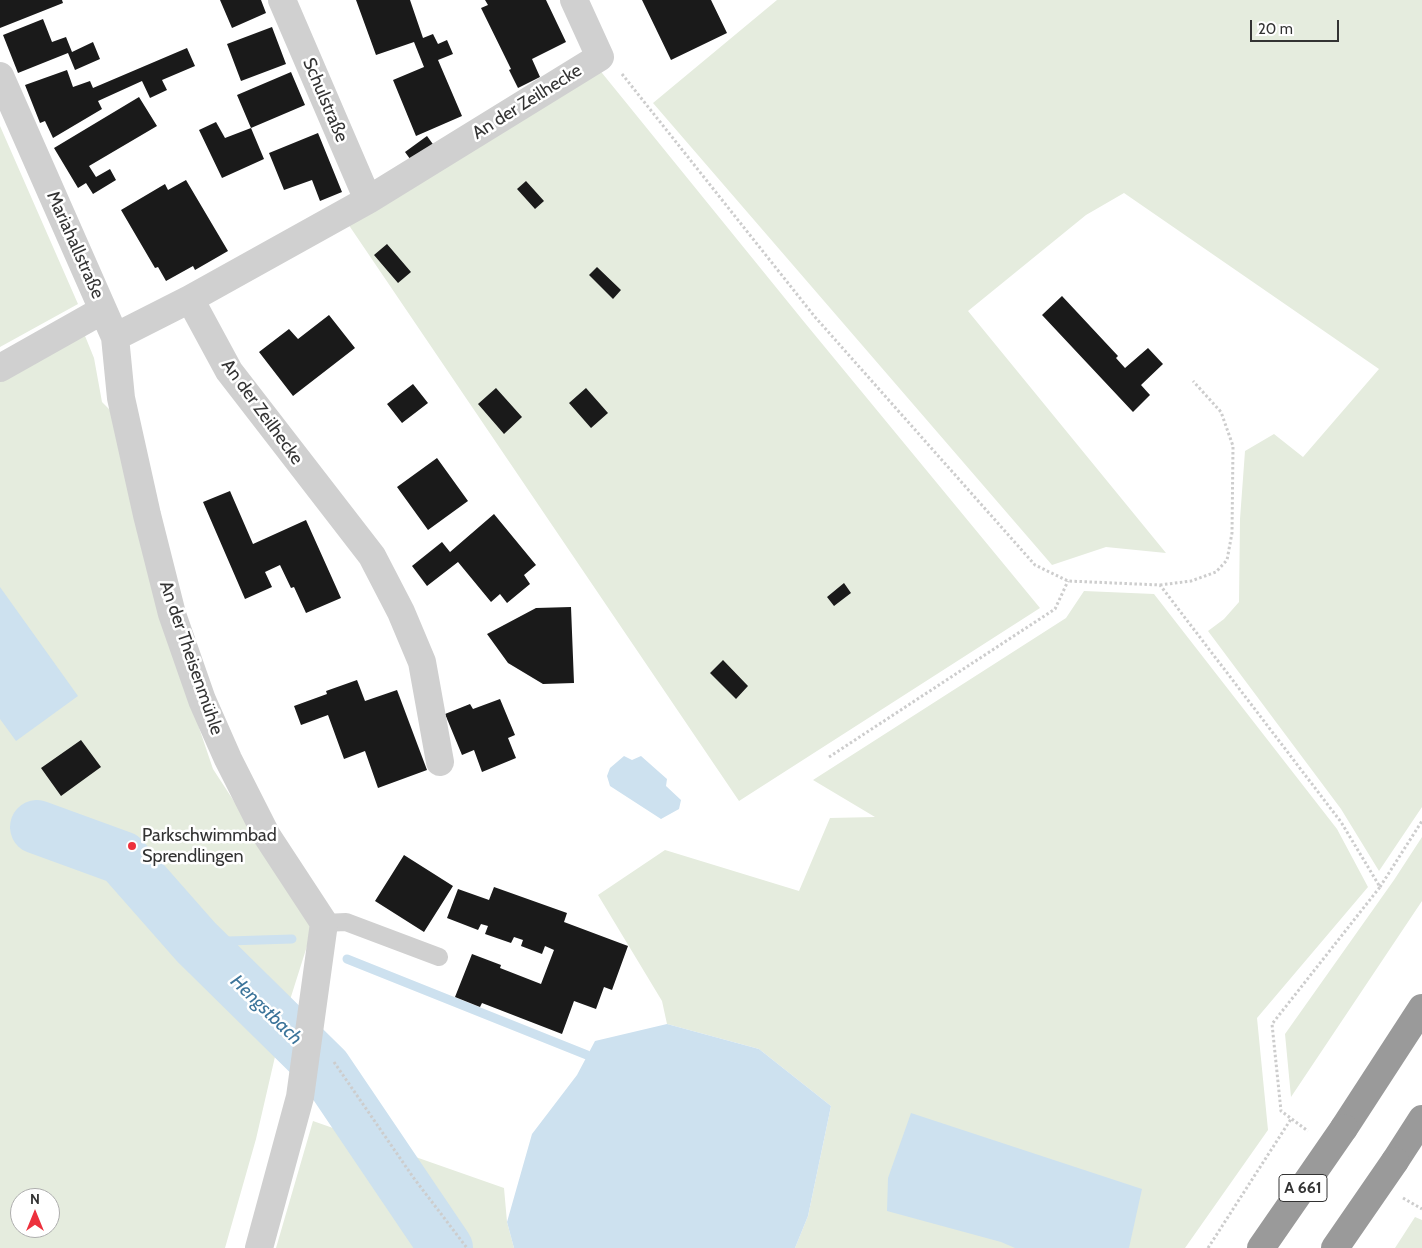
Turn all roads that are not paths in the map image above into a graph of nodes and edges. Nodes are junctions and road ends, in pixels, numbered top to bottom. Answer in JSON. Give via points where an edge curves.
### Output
{"nodes":[{"id":1,"x":282,"y":0,"type":"edge"},
{"id":2,"x":574,"y":0,"type":"edge"},
{"id":3,"x":0,"y":76,"type":"edge"},
{"id":4,"x":368,"y":200,"type":"junction"},
{"id":5,"x":190,"y":299,"type":"junction"},
{"id":6,"x":103,"y":310,"type":"junction"},
{"id":7,"x":116,"y":337,"type":"junction"},
{"id":8,"x":0,"y":368,"type":"edge"},
{"id":9,"x":440,"y":762,"type":"dead end"},
{"id":10,"x":324,"y":923,"type":"junction"},
{"id":11,"x":439,"y":957,"type":"dead end"},
{"id":12,"x":1422,"y":1008,"type":"edge"},
{"id":13,"x":1422,"y":1119,"type":"edge"},
{"id":14,"x":258,"y":1248,"type":"edge"},
{"id":15,"x":1261,"y":1248,"type":"edge"},
{"id":16,"x":1335,"y":1248,"type":"edge"}],
"edges":[{"from":1,"to":4,"type":"street","name":"Schulstraße"},
{"from":2,"to":4,"type":"street","name":"An der Zeilhecke","via":[[600,57]]},
{"from":3,"to":6,"type":"street","name":"Mariahallstraße"},
{"from":4,"to":5,"type":"street","name":"An der Zeilhecke"},
{"from":5,"to":7,"type":"street"},
{"from":5,"to":9,"type":"street","name":"An der Zeilhecke","via":[[229,372],[372,556],[402,612],[422,662]]},
{"from":6,"to":7,"type":"street","name":"Mariahallstraße"},
{"from":6,"to":8,"type":"street"},
{"from":7,"to":10,"type":"street","name":"An der Theisenmühle","via":[[121,398],[147,515],[172,614],[202,700],[267,836]]},
{"from":10,"to":11,"type":"lane","via":[[346,922]]},
{"from":10,"to":14,"type":"street","via":[[300,1097]]},
{"from":12,"to":15,"type":"highway","number":"A 661","bridge":true},
{"from":13,"to":16,"type":"highway","bridge":true}]}
